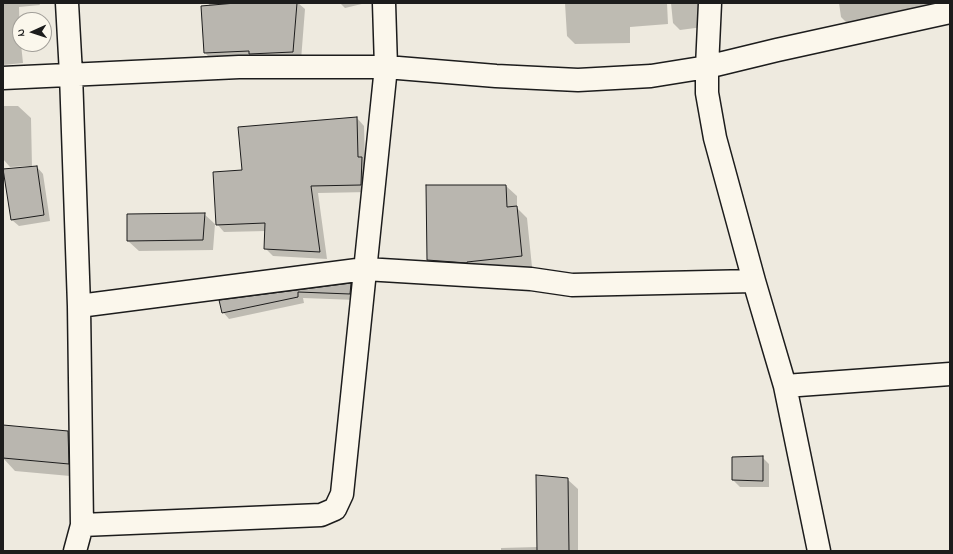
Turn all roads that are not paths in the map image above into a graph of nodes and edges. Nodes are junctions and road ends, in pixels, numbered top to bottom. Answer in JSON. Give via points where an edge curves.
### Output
{"nodes":[{"id":1,"x":67,"y":3,"type":"edge"},
{"id":2,"x":384,"y":3,"type":"edge"},
{"id":3,"x":710,"y":3,"type":"edge"},
{"id":4,"x":950,"y":12,"type":"edge"},
{"id":5,"x":386,"y":67,"type":"junction"},
{"id":6,"x":707,"y":67,"type":"junction"},
{"id":7,"x":72,"y":74,"type":"junction"},
{"id":8,"x":3,"y":78,"type":"edge"},
{"id":9,"x":365,"y":269,"type":"junction"},
{"id":10,"x":754,"y":281,"type":"junction"},
{"id":11,"x":79,"y":306,"type":"junction"},
{"id":12,"x":950,"y":374,"type":"edge"},
{"id":13,"x":785,"y":386,"type":"junction"},
{"id":14,"x":82,"y":525,"type":"junction"},
{"id":15,"x":75,"y":551,"type":"edge"},
{"id":16,"x":819,"y":551,"type":"edge"}],
"edges":[{"from":1,"to":7,"type":"street"},
{"from":2,"to":5,"type":"street"},
{"from":3,"to":6,"type":"street"},
{"from":4,"to":6,"type":"street"},
{"from":5,"to":6,"type":"street","via":[[578,80],[651,76]]},
{"from":5,"to":7,"type":"street","via":[[240,67]]},
{"from":5,"to":9,"type":"street"},
{"from":6,"to":10,"type":"street","via":[[707,93],[715,138]]},
{"from":7,"to":8,"type":"street"},
{"from":7,"to":11,"type":"street"},
{"from":9,"to":10,"type":"street","via":[[531,279],[572,284]]},
{"from":9,"to":11,"type":"street"},
{"from":9,"to":14,"type":"street","via":[[342,494],[335,509],[321,515]]},
{"from":10,"to":13,"type":"street"},
{"from":11,"to":14,"type":"street"},
{"from":12,"to":13,"type":"street"},
{"from":13,"to":16,"type":"street"},
{"from":14,"to":15,"type":"street"}]}
